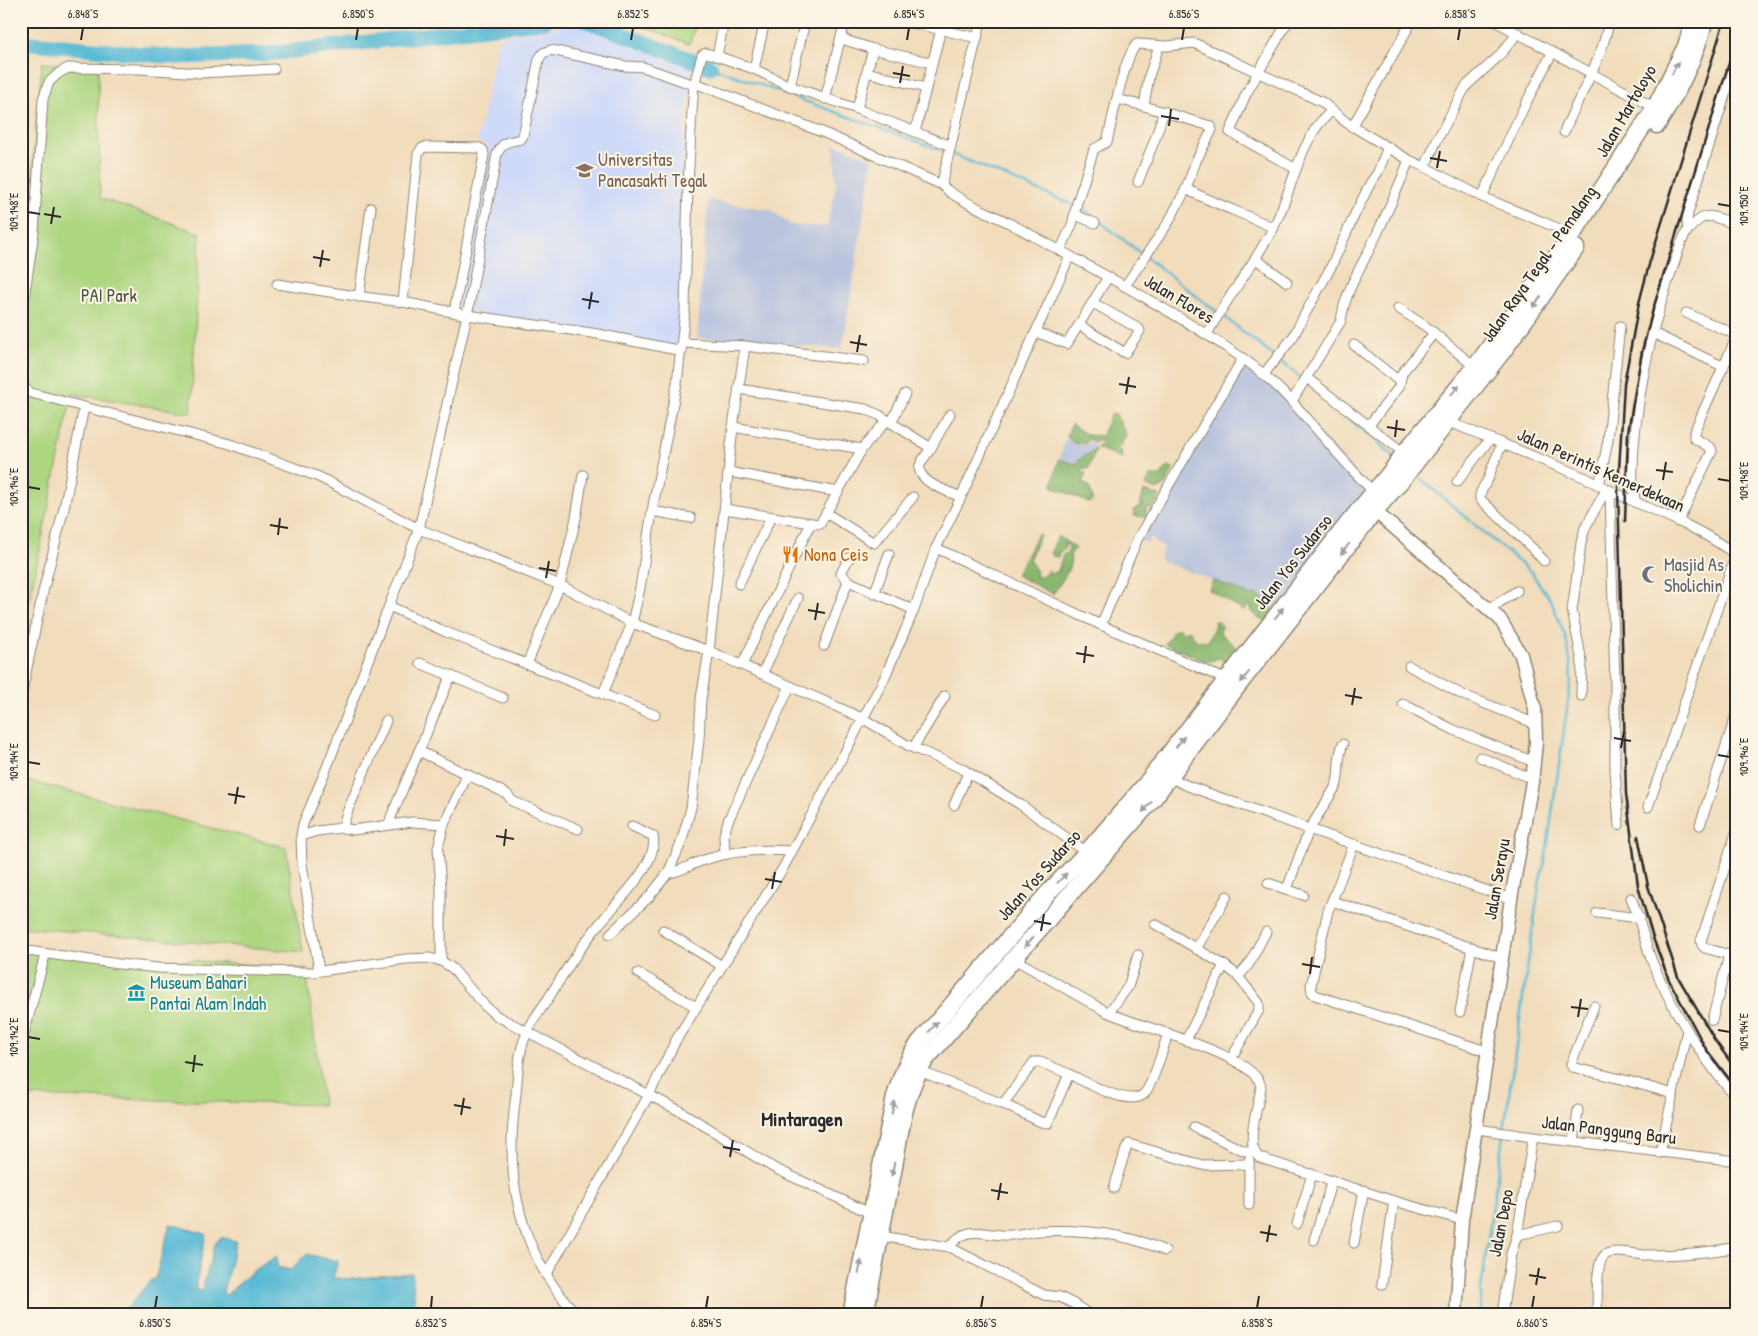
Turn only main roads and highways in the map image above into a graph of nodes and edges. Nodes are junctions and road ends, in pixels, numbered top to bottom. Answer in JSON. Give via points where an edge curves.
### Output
{"nodes":[{"id":1,"x":1694,"y":21,"type":"edge"},
{"id":2,"x":1705,"y":21,"type":"edge"},
{"id":3,"x":1660,"y":111,"type":"junction"},
{"id":4,"x":1441,"y":418,"type":"junction"},
{"id":5,"x":1403,"y":454,"type":"joint"},
{"id":6,"x":1399,"y":472,"type":"junction"},
{"id":7,"x":1371,"y":503,"type":"junction"},
{"id":8,"x":1093,"y":857,"type":"junction"},
{"id":9,"x":911,"y":1069,"type":"junction"},
{"id":10,"x":877,"y":1216,"type":"junction"},
{"id":11,"x":851,"y":1315,"type":"edge"},
{"id":12,"x":865,"y":1315,"type":"edge"}],
"edges":[{"from":3,"to":1,"type":"highway","name":"Jalan Martoloyo","one_way":true},
{"from":2,"to":3,"type":"highway","name":"Jalan Raya Tegal - Pemalang","via":[[1696,50]]},
{"from":4,"to":3,"type":"highway","name":"Jalan Martoloyo","one_way":true},
{"from":3,"to":4,"type":"highway","name":"Jalan Raya Tegal - Pemalang","one_way":true,"via":[[1596,219],[1551,283],[1503,350]]},
{"from":4,"to":5,"type":"highway","name":"Jalan Martoloyo"},
{"from":4,"to":6,"type":"highway","name":"Jalan Raya Tegal - Pemalang","via":[[1420,455]]},
{"from":5,"to":6,"type":"highway","name":"Jalan Raya Tegal - Pemalang"},
{"from":6,"to":7,"type":"highway","name":"Jalan Raya Tegal - Pemalang"},
{"from":8,"to":7,"type":"highway","name":"Jalan Yos Sudarso","one_way":true,"via":[[1227,680]]},
{"from":7,"to":8,"type":"highway","name":"Jalan Yos Sudarso","one_way":true,"via":[[1154,799]]},
{"from":8,"to":9,"type":"highway","name":"Jalan Yos Sudarso","one_way":true,"via":[[1014,959],[942,1040]]},
{"from":9,"to":8,"type":"highway","name":"Jalan Yos Sudarso","one_way":true,"via":[[910,1056],[925,1036],[1047,894]]},
{"from":9,"to":10,"type":"highway","name":"Jalan Yos Sudarso","via":[[912,1084]]},
{"from":11,"to":10,"type":"highway","name":"Jalan Yos Sudarso","one_way":true},
{"from":10,"to":12,"type":"highway","name":"Jalan Yos Sudarso","via":[[880,1236]]}]}
